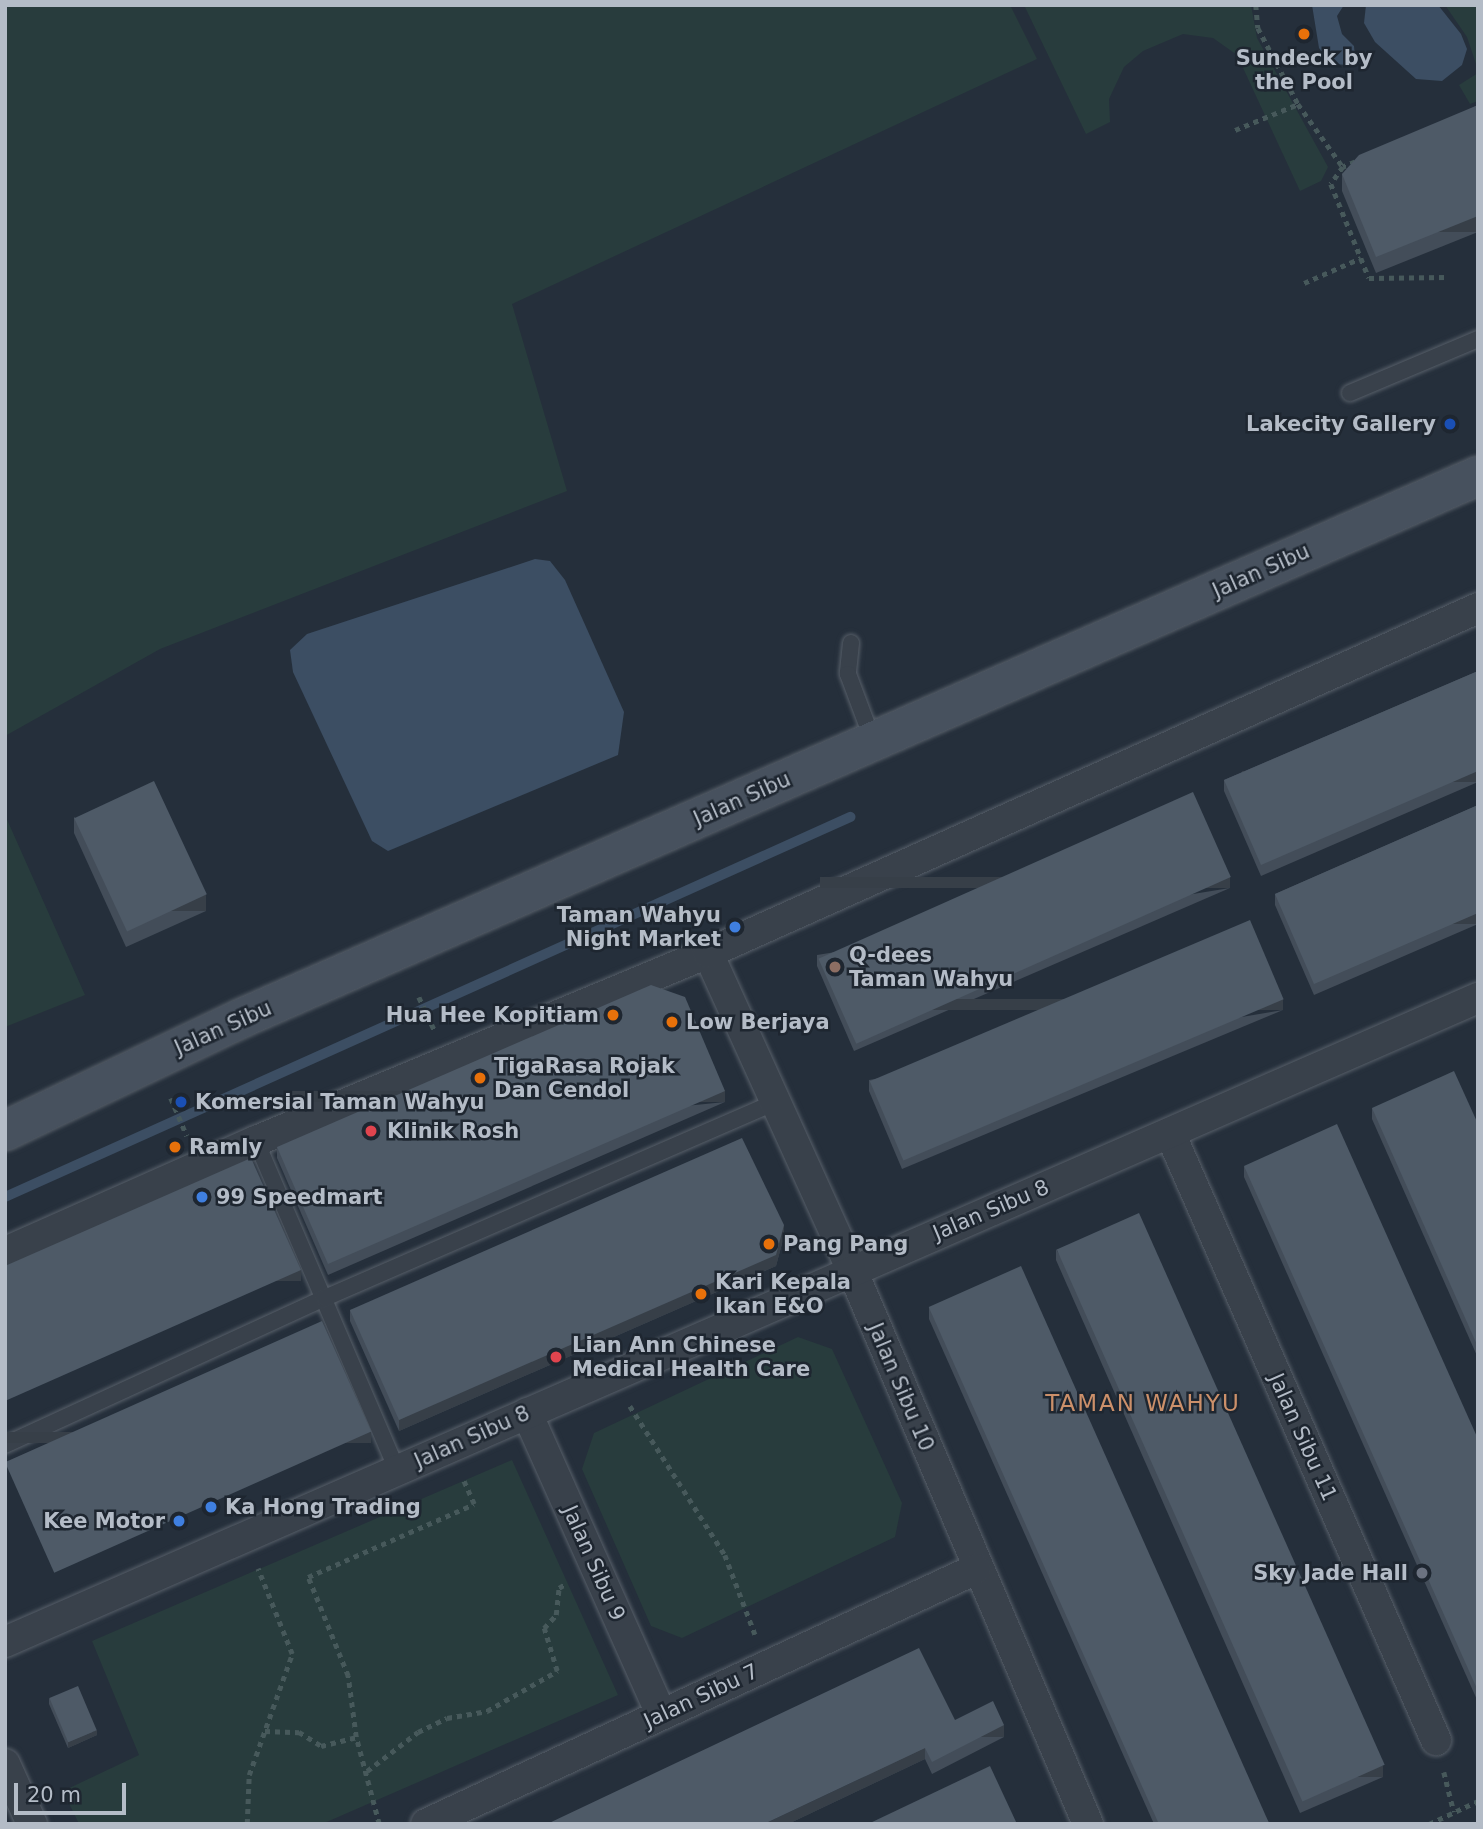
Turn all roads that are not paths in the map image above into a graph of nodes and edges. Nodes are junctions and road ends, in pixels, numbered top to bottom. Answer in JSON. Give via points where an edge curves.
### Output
{"nodes":[{"id":1,"x":1478,"y":339,"type":"edge"},
{"id":2,"x":1350,"y":393,"type":"dead end"},
{"id":3,"x":1478,"y":476,"type":"edge"},
{"id":4,"x":1478,"y":608,"type":"edge"},
{"id":5,"x":852,"y":643,"type":"dead end"},
{"id":6,"x":874,"y":741,"type":"junction"},
{"id":7,"x":708,"y":953,"type":"junction"},
{"id":8,"x":1478,"y":998,"type":"edge"},
{"id":9,"x":774,"y":1103,"type":"junction"},
{"id":10,"x":6,"y":1130,"type":"edge"},
{"id":11,"x":1170,"y":1133,"type":"junction"},
{"id":12,"x":256,"y":1141,"type":"junction"},
{"id":13,"x":5,"y":1252,"type":"edge"},
{"id":14,"x":852,"y":1270,"type":"junction"},
{"id":15,"x":325,"y":1298,"type":"junction"},
{"id":16,"x":527,"y":1413,"type":"junction"},
{"id":17,"x":5,"y":1445,"type":"edge"},
{"id":18,"x":397,"y":1470,"type":"junction"},
{"id":19,"x":976,"y":1569,"type":"junction"},
{"id":20,"x":5,"y":1642,"type":"edge"},
{"id":21,"x":661,"y":1714,"type":"junction"},
{"id":22,"x":1436,"y":1740,"type":"road end"},
{"id":23,"x":5,"y":1764,"type":"edge"},
{"id":24,"x":32,"y":1824,"type":"edge"},
{"id":25,"x":425,"y":1824,"type":"edge"},
{"id":26,"x":1088,"y":1824,"type":"edge"}],
"edges":[{"from":1,"to":2,"type":"lane"},
{"from":3,"to":6,"type":"street","name":"Jalan Sibu"},
{"from":4,"to":7,"type":"street"},
{"from":5,"to":6,"type":"lane","via":[[848,674]]},
{"from":6,"to":10,"type":"street","name":"Jalan Sibu","via":[[254,1013]]},
{"from":7,"to":9,"type":"street","name":"Jalan Sibu 10"},
{"from":7,"to":12,"type":"street"},
{"from":8,"to":11,"type":"street","name":"Jalan Sibu 8"},
{"from":9,"to":14,"type":"street","name":"Jalan Sibu 10"},
{"from":9,"to":15,"type":"lane"},
{"from":11,"to":14,"type":"street","name":"Jalan Sibu 8"},
{"from":11,"to":22,"type":"street","name":"Jalan Sibu 11"},
{"from":12,"to":13,"type":"street"},
{"from":12,"to":15,"type":"lane"},
{"from":14,"to":16,"type":"street","name":"Jalan Sibu 8"},
{"from":14,"to":19,"type":"street","name":"Jalan Sibu 10"},
{"from":15,"to":17,"type":"lane"},
{"from":15,"to":18,"type":"lane"},
{"from":16,"to":18,"type":"street","name":"Jalan Sibu 8"},
{"from":16,"to":21,"type":"street","name":"Jalan Sibu 9"},
{"from":18,"to":20,"type":"street","name":"Jalan Sibu 8"},
{"from":19,"to":21,"type":"street","name":"Jalan Sibu 7"},
{"from":19,"to":26,"type":"street","name":"Jalan Sibu 10"},
{"from":21,"to":25,"type":"street","name":"Jalan Sibu 7"},
{"from":23,"to":24,"type":"street"}]}
